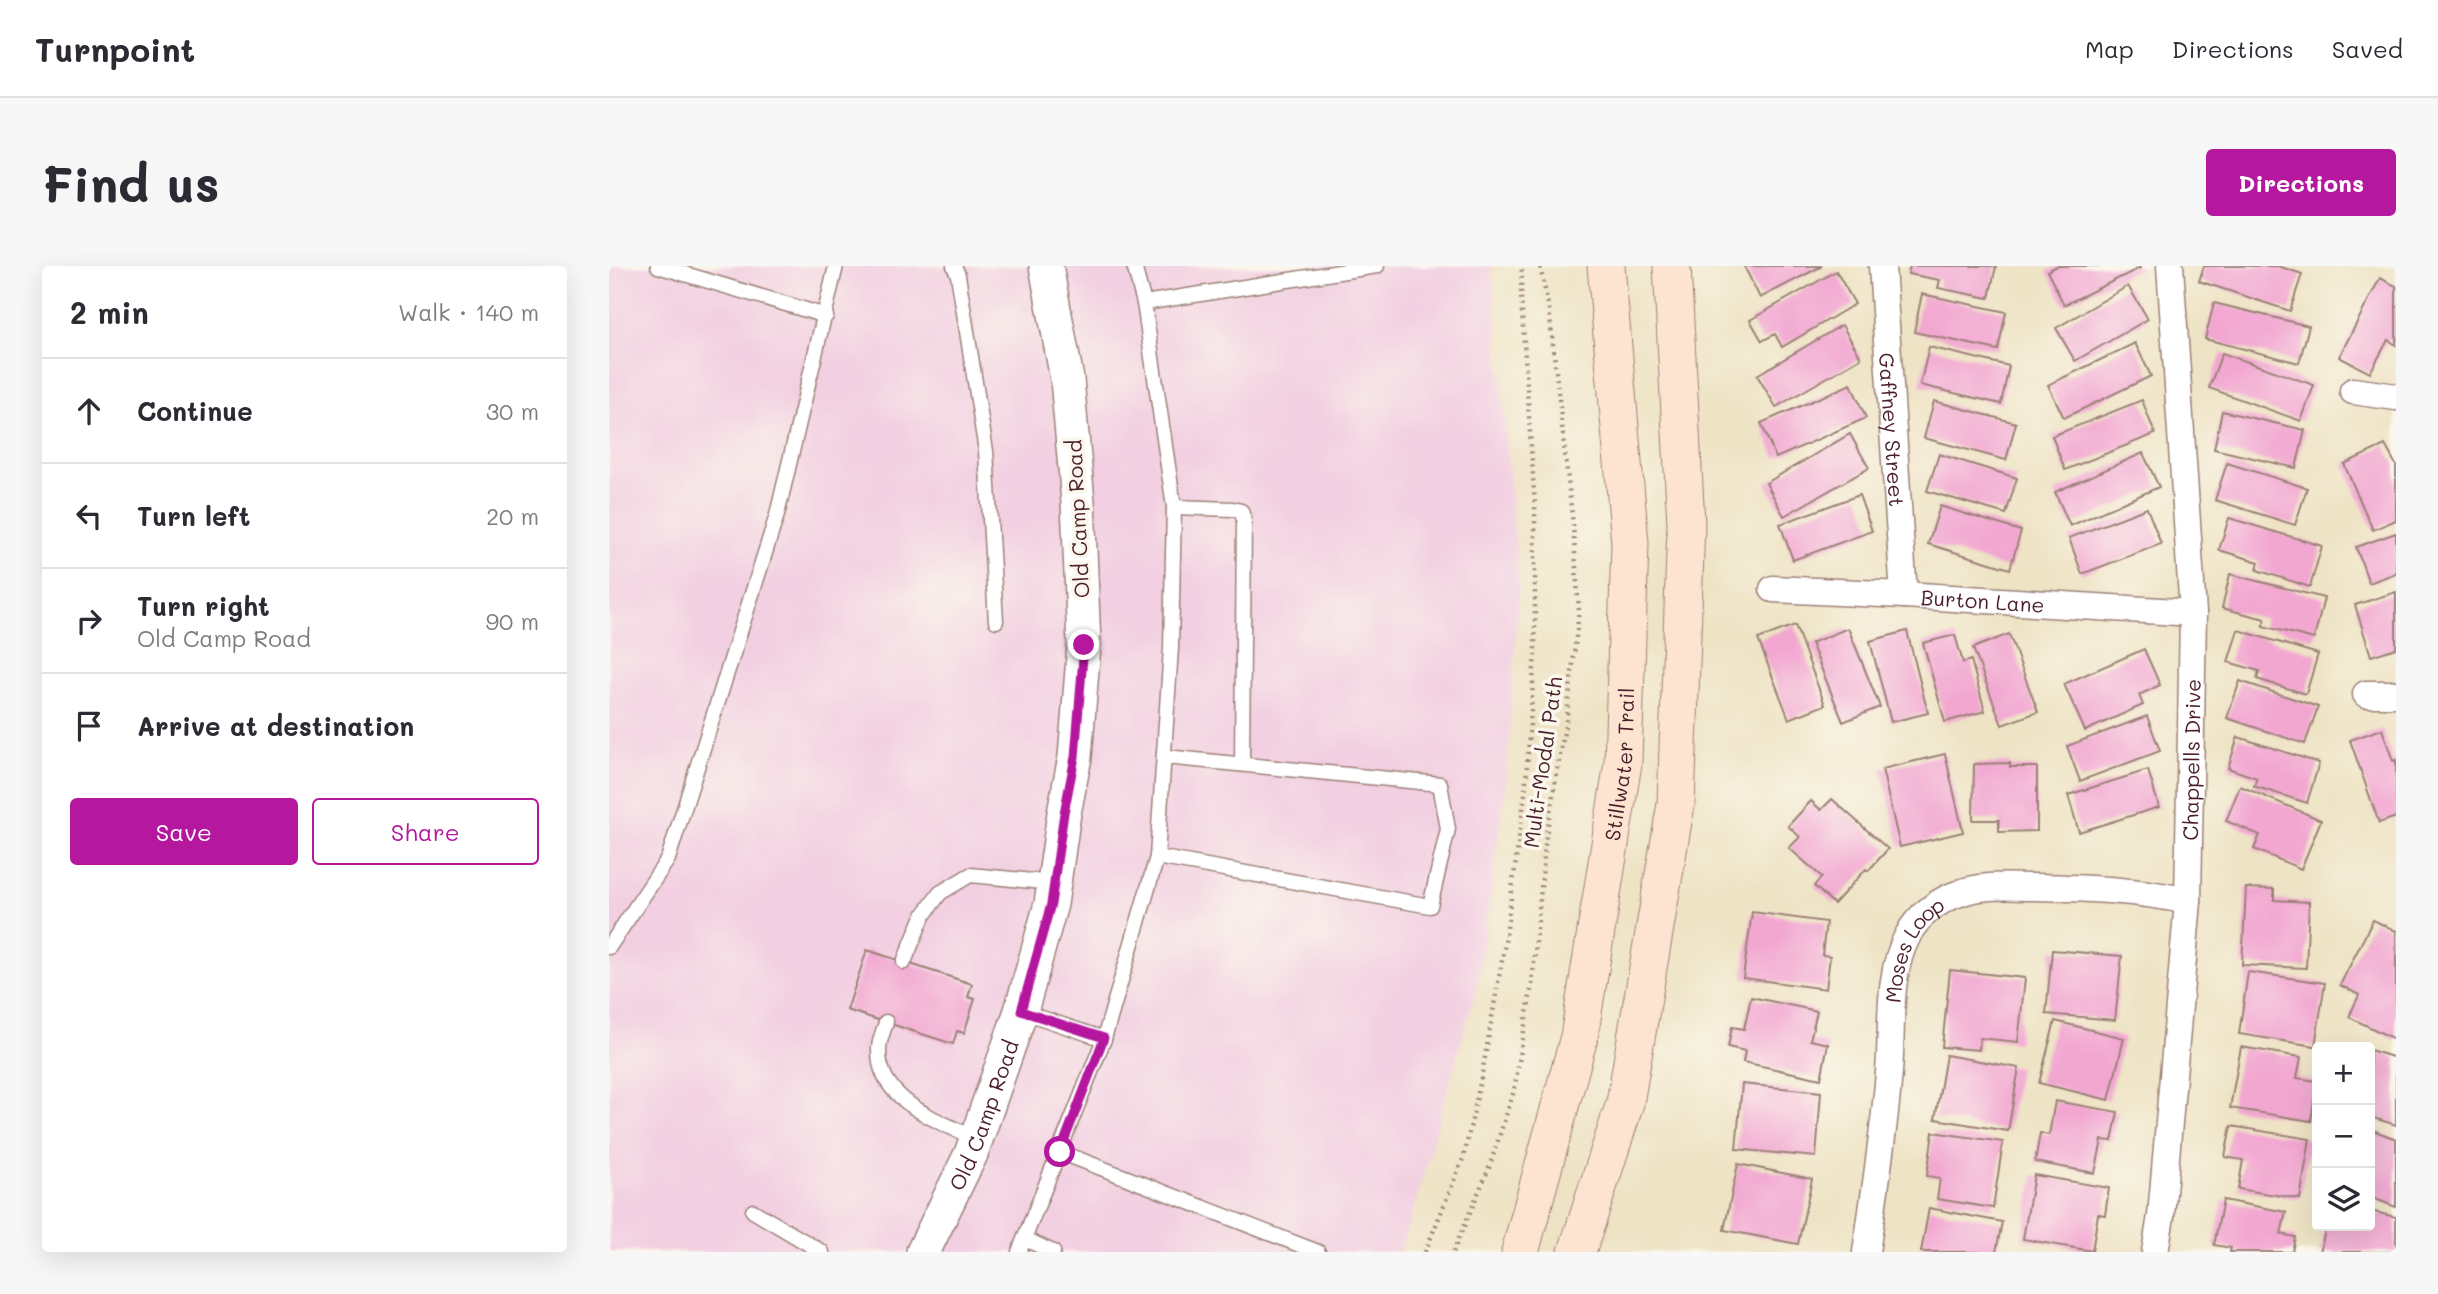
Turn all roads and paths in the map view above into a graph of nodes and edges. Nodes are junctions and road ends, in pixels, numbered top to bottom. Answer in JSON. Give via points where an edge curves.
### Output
{"nodes":[{"id":1,"x":657,"y":266,"type":"edge"},
{"id":2,"x":837,"y":266,"type":"edge"},
{"id":3,"x":954,"y":266,"type":"edge"},
{"id":4,"x":1046,"y":266,"type":"edge"},
{"id":5,"x":1134,"y":266,"type":"edge"},
{"id":6,"x":1377,"y":266,"type":"edge"},
{"id":7,"x":1522,"y":266,"type":"edge"},
{"id":8,"x":1540,"y":266,"type":"edge"},
{"id":9,"x":1606,"y":266,"type":"edge"},
{"id":10,"x":1672,"y":266,"type":"edge"},
{"id":11,"x":1882,"y":266,"type":"edge"},
{"id":12,"x":2170,"y":266,"type":"edge"},
{"id":13,"x":1144,"y":303,"type":"junction"},
{"id":14,"x":825,"y":316,"type":"junction"},
{"id":15,"x":2353,"y":391,"type":"dead end"},
{"id":16,"x":2396,"y":397,"type":"edge"},
{"id":17,"x":1174,"y":507,"type":"junction"},
{"id":18,"x":1773,"y":589,"type":"dead end"},
{"id":19,"x":1904,"y":595,"type":"junction"},
{"id":20,"x":2193,"y":613,"type":"junction"},
{"id":21,"x":996,"y":621,"type":"dead end"},
{"id":22,"x":2366,"y":694,"type":"dead end"},
{"id":23,"x":2396,"y":694,"type":"edge"},
{"id":24,"x":1165,"y":757,"type":"junction"},
{"id":25,"x":1242,"y":764,"type":"junction"},
{"id":26,"x":1157,"y":857,"type":"junction"},
{"id":27,"x":1054,"y":883,"type":"junction"},
{"id":28,"x":2188,"y":901,"type":"junction"},
{"id":29,"x":609,"y":947,"type":"edge"},
{"id":30,"x":904,"y":962,"type":"dead end"},
{"id":31,"x":1021,"y":1011,"type":"junction"},
{"id":32,"x":886,"y":1022,"type":"dead end"},
{"id":33,"x":1104,"y":1038,"type":"junction"},
{"id":34,"x":976,"y":1139,"type":"junction"},
{"id":35,"x":1060,"y":1152,"type":"junction"},
{"id":36,"x":753,"y":1211,"type":"dead end"},
{"id":37,"x":1022,"y":1245,"type":"edge"},
{"id":38,"x":822,"y":1252,"type":"edge"},
{"id":39,"x":923,"y":1252,"type":"edge"},
{"id":40,"x":1053,"y":1252,"type":"edge"},
{"id":41,"x":1318,"y":1252,"type":"edge"},
{"id":42,"x":1425,"y":1252,"type":"edge"},
{"id":43,"x":1453,"y":1252,"type":"edge"},
{"id":44,"x":1520,"y":1252,"type":"edge"},
{"id":45,"x":1577,"y":1252,"type":"edge"},
{"id":46,"x":1866,"y":1252,"type":"edge"},
{"id":47,"x":2155,"y":1252,"type":"edge"}],
"edges":[{"from":1,"to":14,"type":"lane"},
{"from":2,"to":14,"type":"lane"},
{"from":3,"to":21,"type":"lane","via":[[986,452]]},
{"from":4,"to":27,"type":"street","name":"Old Camp Road","via":[[1068,393],[1084,645],[1075,757]]},
{"from":5,"to":13,"type":"lane"},
{"from":6,"to":13,"type":"lane"},
{"from":7,"to":42,"type":"path","name":"Multi-Modal Path","via":[[1535,507],[1535,654],[1525,793],[1482,1074],[1464,1156]]},
{"from":8,"to":43,"type":"path","name":"Multi-Modal Path","via":[[1551,323],[1579,611],[1546,835],[1532,985],[1514,1091],[1489,1168]]},
{"from":9,"to":44,"type":"main road","name":"Stillwater Trail","via":[[1630,543],[1623,762],[1579,1037]]},
{"from":10,"to":45,"type":"main road","via":[[1686,524],[1676,804],[1625,1103]]},
{"from":11,"to":19,"type":"street","name":"Gaffney Street"},
{"from":12,"to":20,"type":"street","name":"Chappells Drive"},
{"from":13,"to":17,"type":"lane"},
{"from":14,"to":29,"type":"lane","via":[[778,515],[668,859]]},
{"from":15,"to":16,"type":"street"},
{"from":17,"to":24,"type":"lane"},
{"from":17,"to":25,"type":"lane","via":[[1233,509],[1241,512],[1244,520]]},
{"from":18,"to":19,"type":"street","name":"Burton Lane"},
{"from":19,"to":20,"type":"street","name":"Burton Lane"},
{"from":20,"to":28,"type":"street","name":"Chappells Drive"},
{"from":22,"to":23,"type":"street"},
{"from":24,"to":25,"type":"lane"},
{"from":24,"to":26,"type":"lane"},
{"from":25,"to":26,"type":"lane","via":[[1440,783],[1448,829],[1430,906]]},
{"from":26,"to":33,"type":"lane"},
{"from":27,"to":30,"type":"lane","via":[[971,875],[940,893],[923,916]]},
{"from":27,"to":31,"type":"street","name":"Old Camp Road"},
{"from":28,"to":46,"type":"street","name":"Moses Loop","via":[[2151,892],[1994,887],[1938,902],[1919,919],[1907,936],[1894,983],[1889,1072]]},
{"from":28,"to":47,"type":"street","name":"Chappells Drive"},
{"from":31,"to":33,"type":"lane"},
{"from":31,"to":34,"type":"street","name":"Old Camp Road"},
{"from":32,"to":34,"type":"lane","via":[[879,1049],[884,1077],[895,1093],[919,1111]]},
{"from":33,"to":35,"type":"lane"},
{"from":34,"to":39,"type":"street","name":"Old Camp Road"},
{"from":35,"to":37,"type":"lane"},
{"from":35,"to":41,"type":"lane"},
{"from":36,"to":38,"type":"lane"},
{"from":37,"to":40,"type":"lane"}]}
